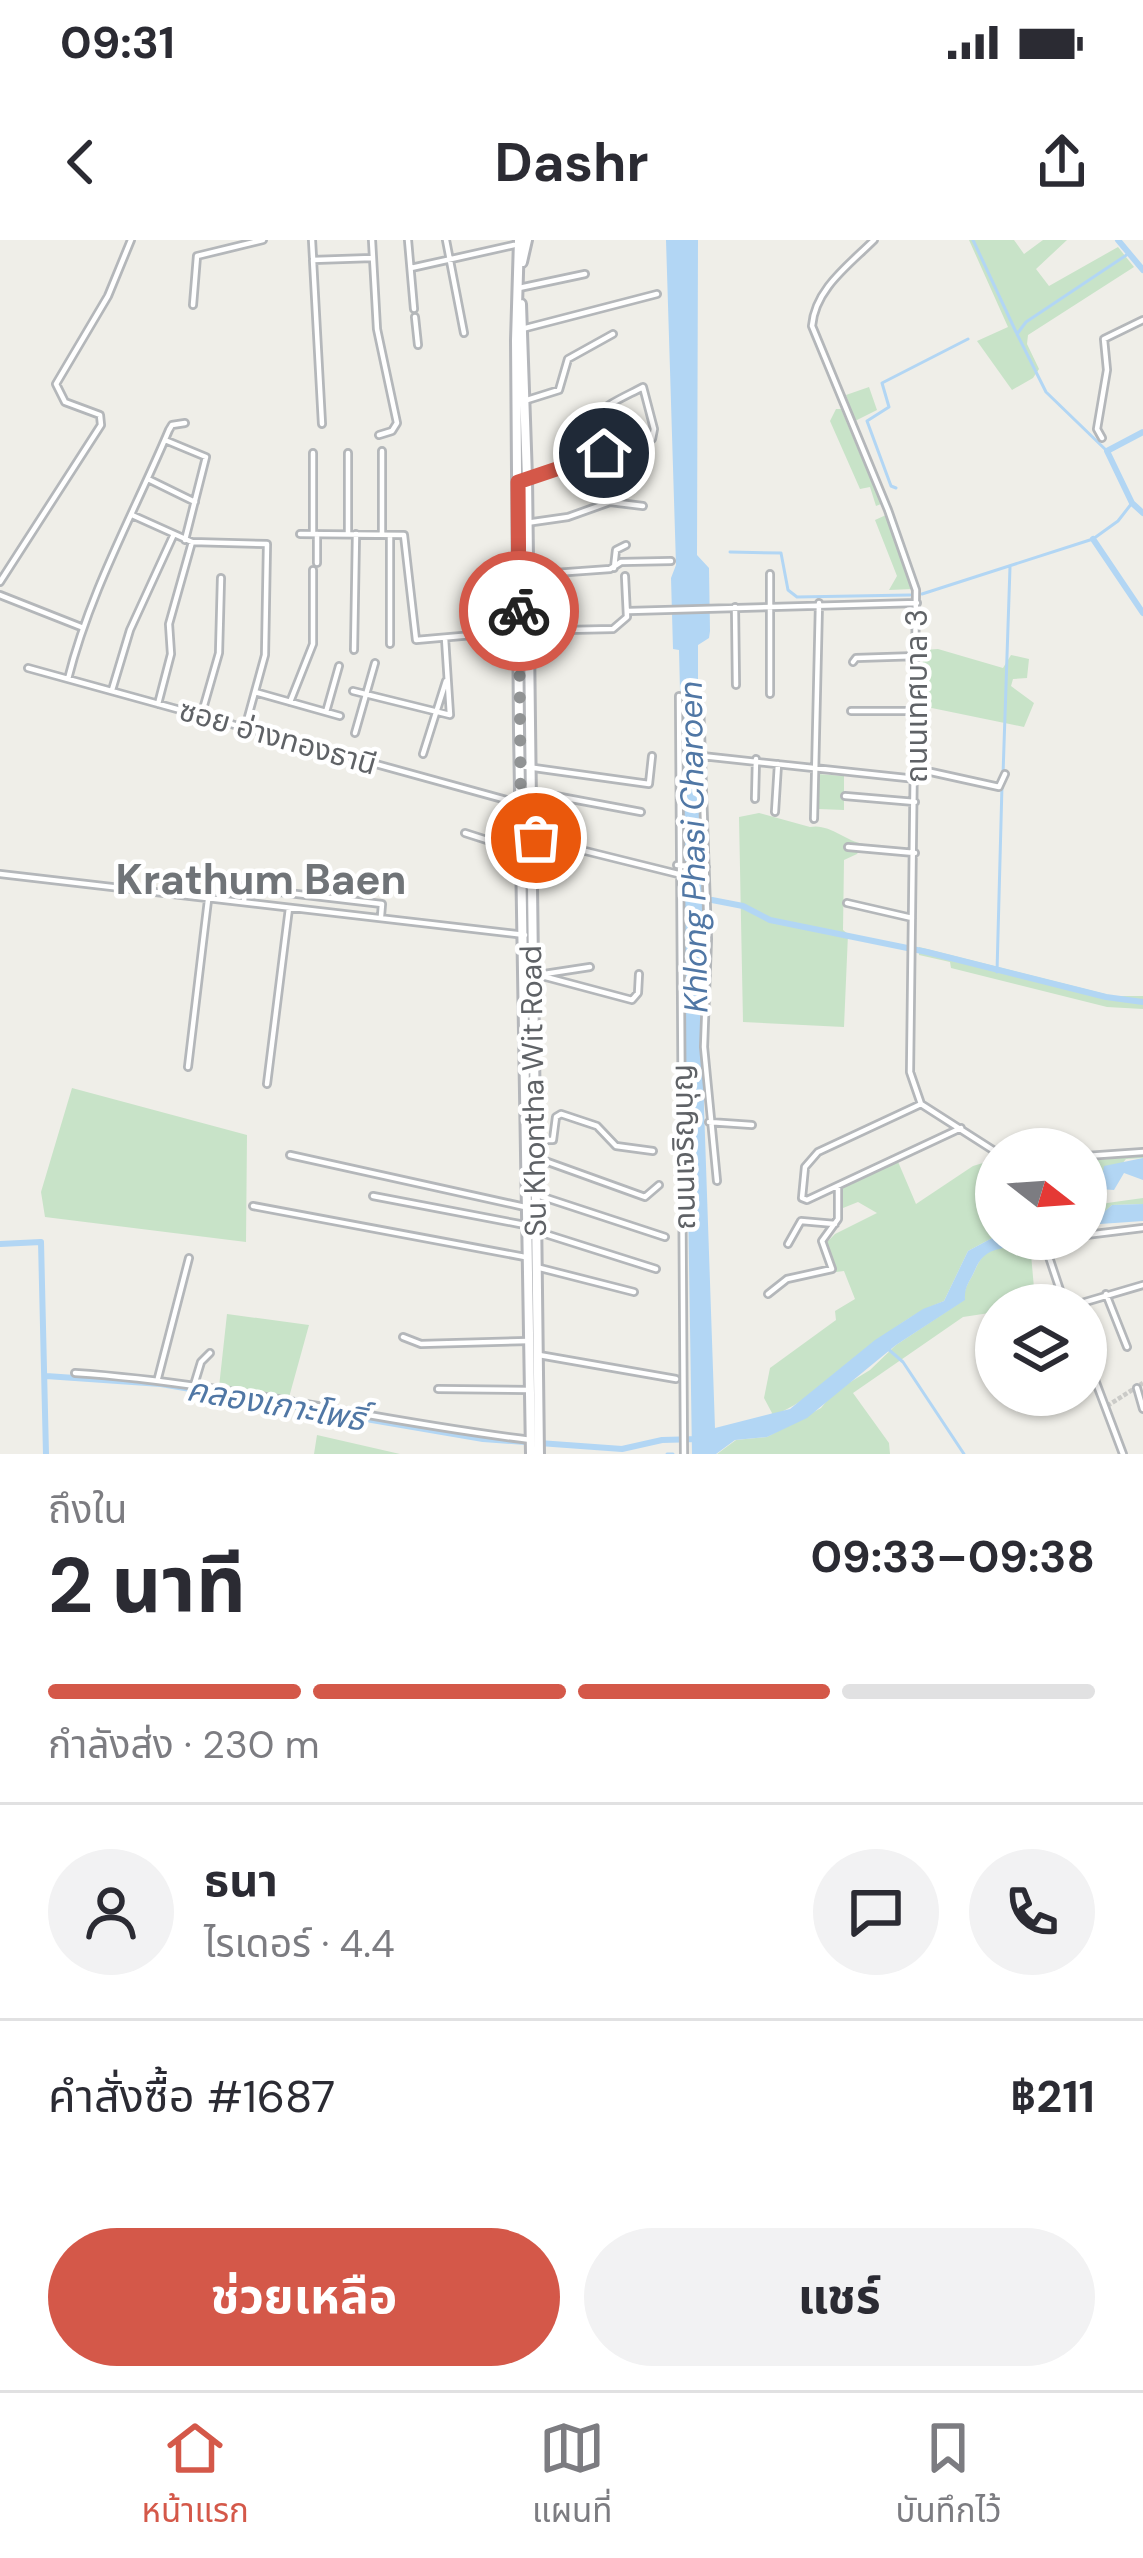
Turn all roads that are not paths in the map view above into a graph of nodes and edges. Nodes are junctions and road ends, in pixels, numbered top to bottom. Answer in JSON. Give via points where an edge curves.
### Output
{"nodes":[{"id":1,"x":130,"y":240,"type":"edge"},
{"id":2,"x":263,"y":240,"type":"edge"},
{"id":3,"x":312,"y":240,"type":"edge"},
{"id":4,"x":372,"y":240,"type":"edge"},
{"id":5,"x":409,"y":240,"type":"edge"},
{"id":6,"x":446,"y":240,"type":"edge"},
{"id":7,"x":874,"y":240,"type":"edge"},
{"id":8,"x":519,"y":249,"type":"edge"},
{"id":9,"x":372,"y":258,"type":"junction"},
{"id":10,"x":313,"y":260,"type":"junction"},
{"id":11,"x":451,"y":261,"type":"junction"},
{"id":12,"x":411,"y":268,"type":"junction"},
{"id":13,"x":585,"y":274,"type":"dead end"},
{"id":14,"x":519,"y":292,"type":"junction"},
{"id":15,"x":657,"y":294,"type":"dead end"},
{"id":16,"x":194,"y":305,"type":"dead end"},
{"id":17,"x":414,"y":309,"type":"dead end"},
{"id":18,"x":415,"y":317,"type":"dead end"},
{"id":19,"x":1143,"y":320,"type":"edge"},
{"id":20,"x":520,"y":329,"type":"junction"},
{"id":21,"x":464,"y":332,"type":"dead end"},
{"id":22,"x":613,"y":334,"type":"dead end"},
{"id":23,"x":418,"y":346,"type":"dead end"},
{"id":24,"x":524,"y":401,"type":"junction"},
{"id":25,"x":185,"y":423,"type":"dead end"},
{"id":26,"x":322,"y":424,"type":"dead end"},
{"id":27,"x":379,"y":435,"type":"dead end"},
{"id":28,"x":1102,"y":438,"type":"dead end"},
{"id":29,"x":165,"y":440,"type":"junction"},
{"id":30,"x":521,"y":442,"type":"junction"},
{"id":31,"x":382,"y":451,"type":"dead end"},
{"id":32,"x":348,"y":452,"type":"dead end"},
{"id":33,"x":313,"y":453,"type":"dead end"},
{"id":34,"x":589,"y":456,"type":"junction"},
{"id":35,"x":148,"y":479,"type":"junction"},
{"id":36,"x":522,"y":480,"type":"junction"},
{"id":37,"x":195,"y":502,"type":"junction"},
{"id":38,"x":643,"y":506,"type":"dead end"},
{"id":39,"x":132,"y":514,"type":"junction"},
{"id":40,"x":526,"y":523,"type":"junction"},
{"id":41,"x":174,"y":534,"type":"junction"},
{"id":42,"x":301,"y":534,"type":"dead end"},
{"id":43,"x":315,"y":534,"type":"junction"},
{"id":44,"x":348,"y":534,"type":"junction"},
{"id":45,"x":356,"y":534,"type":"junction"},
{"id":46,"x":386,"y":534,"type":"junction"},
{"id":47,"x":189,"y":541,"type":"junction"},
{"id":48,"x":626,"y":545,"type":"dead end"},
{"id":49,"x":671,"y":561,"type":"dead end"},
{"id":50,"x":614,"y":568,"type":"junction"},
{"id":51,"x":770,"y":574,"type":"dead end"},
{"id":52,"x":527,"y":575,"type":"junction"},
{"id":53,"x":626,"y":576,"type":"dead end"},
{"id":54,"x":221,"y":578,"type":"dead end"},
{"id":55,"x":0,"y":582,"type":"edge"},
{"id":56,"x":0,"y":595,"type":"edge"},
{"id":57,"x":819,"y":603,"type":"junction"},
{"id":58,"x":916,"y":603,"type":"junction"},
{"id":59,"x":770,"y":604,"type":"junction"},
{"id":60,"x":735,"y":605,"type":"junction"},
{"id":61,"x":626,"y":611,"type":"junction"},
{"id":62,"x":81,"y":627,"type":"junction"},
{"id":63,"x":524,"y":631,"type":"junction"},
{"id":64,"x":445,"y":638,"type":"junction"},
{"id":65,"x":390,"y":644,"type":"dead end"},
{"id":66,"x":354,"y":650,"type":"dead end"},
{"id":67,"x":918,"y":656,"type":"junction"},
{"id":68,"x":853,"y":662,"type":"dead end"},
{"id":69,"x":374,"y":663,"type":"dead end"},
{"id":70,"x":339,"y":667,"type":"dead end"},
{"id":71,"x":28,"y":668,"type":"dead end"},
{"id":72,"x":448,"y":676,"type":"junction"},
{"id":73,"x":68,"y":679,"type":"junction"},
{"id":74,"x":736,"y":685,"type":"dead end"},
{"id":75,"x":111,"y":691,"type":"junction"},
{"id":76,"x":352,"y":691,"type":"dead end"},
{"id":77,"x":255,"y":692,"type":"junction"},
{"id":78,"x":770,"y":694,"type":"dead end"},
{"id":79,"x":366,"y":695,"type":"junction"},
{"id":80,"x":679,"y":696,"type":"dead end"},
{"id":81,"x":290,"y":702,"type":"junction"},
{"id":82,"x":158,"y":704,"type":"junction"},
{"id":83,"x":700,"y":704,"type":"dead end"},
{"id":84,"x":851,"y":711,"type":"dead end"},
{"id":85,"x":917,"y":711,"type":"junction"},
{"id":86,"x":326,"y":712,"type":"junction"},
{"id":87,"x":436,"y":714,"type":"junction"},
{"id":88,"x":202,"y":716,"type":"junction"},
{"id":89,"x":340,"y":716,"type":"dead end"},
{"id":90,"x":245,"y":728,"type":"junction"},
{"id":91,"x":356,"y":733,"type":"dead end"},
{"id":92,"x":423,"y":754,"type":"dead end"},
{"id":93,"x":652,"y":756,"type":"dead end"},
{"id":94,"x":702,"y":756,"type":"junction"},
{"id":95,"x":756,"y":759,"type":"junction"},
{"id":96,"x":778,"y":763,"type":"junction"},
{"id":97,"x":524,"y":766,"type":"junction"},
{"id":98,"x":814,"y":770,"type":"junction"},
{"id":99,"x":1005,"y":775,"type":"dead end"},
{"id":100,"x":916,"y":776,"type":"junction"},
{"id":101,"x":528,"y":791,"type":"junction"},
{"id":102,"x":845,"y":796,"type":"dead end"},
{"id":103,"x":755,"y":800,"type":"dead end"},
{"id":104,"x":915,"y":802,"type":"junction"},
{"id":105,"x":524,"y":806,"type":"junction"},
{"id":106,"x":640,"y":812,"type":"dead end"},
{"id":107,"x":775,"y":812,"type":"dead end"},
{"id":108,"x":814,"y":819,"type":"dead end"},
{"id":109,"x":465,"y":832,"type":"dead end"},
{"id":110,"x":525,"y":836,"type":"junction"},
{"id":111,"x":848,"y":847,"type":"dead end"},
{"id":112,"x":521,"y":851,"type":"junction"},
{"id":113,"x":915,"y":853,"type":"junction"},
{"id":114,"x":679,"y":865,"type":"junction"},
{"id":115,"x":705,"y":867,"type":"junction"},
{"id":116,"x":0,"y":874,"type":"edge"},
{"id":117,"x":678,"y":874,"type":"junction"},
{"id":118,"x":226,"y":880,"type":"dead end"},
{"id":119,"x":245,"y":888,"type":"junction"},
{"id":120,"x":208,"y":898,"type":"junction"},
{"id":121,"x":244,"y":902,"type":"junction"},
{"id":122,"x":847,"y":903,"type":"dead end"},
{"id":123,"x":289,"y":908,"type":"junction"},
{"id":124,"x":381,"y":918,"type":"junction"},
{"id":125,"x":914,"y":918,"type":"junction"},
{"id":126,"x":526,"y":936,"type":"junction"},
{"id":127,"x":590,"y":967,"type":"dead end"},
{"id":128,"x":639,"y":974,"type":"dead end"},
{"id":129,"x":531,"y":976,"type":"junction"},
{"id":130,"x":542,"y":976,"type":"junction"},
{"id":131,"x":188,"y":1067,"type":"dead end"},
{"id":132,"x":267,"y":1084,"type":"dead end"},
{"id":133,"x":921,"y":1104,"type":"junction"},
{"id":134,"x":710,"y":1122,"type":"junction"},
{"id":135,"x":752,"y":1125,"type":"dead end"},
{"id":136,"x":961,"y":1129,"type":"junction"},
{"id":137,"x":975,"y":1138,"type":"edge"},
{"id":138,"x":533,"y":1139,"type":"junction"},
{"id":139,"x":653,"y":1151,"type":"dead end"},
{"id":140,"x":1143,"y":1151,"type":"edge"},
{"id":141,"x":1107,"y":1154,"type":"edge"},
{"id":142,"x":290,"y":1155,"type":"dead end"},
{"id":143,"x":534,"y":1157,"type":"junction"},
{"id":144,"x":717,"y":1181,"type":"dead end"},
{"id":145,"x":659,"y":1185,"type":"dead end"},
{"id":146,"x":838,"y":1188,"type":"junction"},
{"id":147,"x":534,"y":1194,"type":"junction"},
{"id":148,"x":373,"y":1196,"type":"dead end"},
{"id":149,"x":253,"y":1206,"type":"dead end"},
{"id":150,"x":527,"y":1207,"type":"junction"},
{"id":151,"x":835,"y":1224,"type":"junction"},
{"id":152,"x":533,"y":1228,"type":"junction"},
{"id":153,"x":1143,"y":1228,"type":"edge"},
{"id":154,"x":1107,"y":1232,"type":"edge"},
{"id":155,"x":665,"y":1237,"type":"dead end"},
{"id":156,"x":788,"y":1244,"type":"dead end"},
{"id":157,"x":189,"y":1258,"type":"dead end"},
{"id":158,"x":528,"y":1258,"type":"junction"},
{"id":159,"x":536,"y":1267,"type":"junction"},
{"id":160,"x":656,"y":1269,"type":"dead end"},
{"id":161,"x":1143,"y":1285,"type":"edge"},
{"id":162,"x":634,"y":1292,"type":"dead end"},
{"id":163,"x":768,"y":1294,"type":"dead end"},
{"id":164,"x":1107,"y":1294,"type":"edge"},
{"id":165,"x":1107,"y":1297,"type":"edge"},
{"id":166,"x":403,"y":1337,"type":"dead end"},
{"id":167,"x":529,"y":1341,"type":"junction"},
{"id":168,"x":1127,"y":1347,"type":"dead end"},
{"id":169,"x":210,"y":1353,"type":"dead end"},
{"id":170,"x":537,"y":1355,"type":"junction"},
{"id":171,"x":75,"y":1373,"type":"dead end"},
{"id":172,"x":158,"y":1378,"type":"junction"},
{"id":173,"x":676,"y":1379,"type":"dead end"},
{"id":174,"x":194,"y":1386,"type":"junction"},
{"id":175,"x":1137,"y":1388,"type":"dead end"},
{"id":176,"x":438,"y":1389,"type":"dead end"},
{"id":177,"x":530,"y":1390,"type":"junction"},
{"id":178,"x":1143,"y":1408,"type":"edge"},
{"id":179,"x":1107,"y":1412,"type":"edge"},
{"id":180,"x":531,"y":1440,"type":"junction"},
{"id":181,"x":535,"y":1454,"type":"edge"},
{"id":182,"x":684,"y":1454,"type":"edge"},
{"id":183,"x":1123,"y":1454,"type":"edge"}],
"edges":[{"from":1,"to":55,"type":"street","via":[[56,388],[70,406],[100,415],[101,425]]},
{"from":2,"to":16,"type":"street","via":[[197,256]]},
{"from":3,"to":10,"type":"street"},
{"from":4,"to":9,"type":"street"},
{"from":5,"to":12,"type":"street"},
{"from":6,"to":11,"type":"street"},
{"from":7,"to":58,"type":"street","name":"ถนนเทศบาล 3","via":[[820,296],[812,326],[888,510]]},
{"from":8,"to":11,"type":"street"},
{"from":8,"to":14,"type":"main road","name":"Su Khontha Wit Road"},
{"from":9,"to":10,"type":"street"},
{"from":9,"to":27,"type":"street","via":[[397,423]]},
{"from":10,"to":26,"type":"street"},
{"from":11,"to":12,"type":"street"},
{"from":11,"to":21,"type":"street"},
{"from":12,"to":17,"type":"street"},
{"from":13,"to":14,"type":"street"},
{"from":14,"to":20,"type":"main road","name":"Su Khontha Wit Road"},
{"from":15,"to":20,"type":"street"},
{"from":18,"to":23,"type":"street"},
{"from":19,"to":28,"type":"street","via":[[1104,337]]},
{"from":20,"to":24,"type":"main road","name":"Su Khontha Wit Road"},
{"from":20,"to":30,"type":"main road","name":"Su Khontha Wit Road"},
{"from":22,"to":24,"type":"street","via":[[568,359],[559,390]]},
{"from":24,"to":30,"type":"main road","name":"Su Khontha Wit Road"},
{"from":25,"to":29,"type":"street","via":[[172,425]]},
{"from":29,"to":35,"type":"street"},
{"from":29,"to":37,"type":"street","via":[[204,454]]},
{"from":30,"to":36,"type":"main road","name":"Su Khontha Wit Road"},
{"from":31,"to":46,"type":"street"},
{"from":32,"to":44,"type":"street"},
{"from":33,"to":43,"type":"street"},
{"from":34,"to":34,"type":"street","via":[[652,439],[643,387],[596,414]]},
{"from":34,"to":36,"type":"street"},
{"from":35,"to":37,"type":"street"},
{"from":35,"to":39,"type":"street"},
{"from":36,"to":40,"type":"main road","name":"Su Khontha Wit Road"},
{"from":36,"to":63,"type":"main road","name":"Su Khontha Wit Road"},
{"from":37,"to":47,"type":"street"},
{"from":38,"to":40,"type":"street","via":[[610,502]]},
{"from":39,"to":41,"type":"street"},
{"from":39,"to":62,"type":"street"},
{"from":40,"to":52,"type":"main road","name":"Su Khontha Wit Road"},
{"from":41,"to":47,"type":"street"},
{"from":41,"to":75,"type":"street"},
{"from":42,"to":43,"type":"street"},
{"from":43,"to":44,"type":"street"},
{"from":43,"to":81,"type":"street","via":[[313,644]]},
{"from":44,"to":45,"type":"street"},
{"from":45,"to":46,"type":"street"},
{"from":45,"to":66,"type":"street"},
{"from":46,"to":64,"type":"street","via":[[407,538],[416,640]]},
{"from":46,"to":65,"type":"street"},
{"from":47,"to":77,"type":"street","via":[[268,544],[266,646]]},
{"from":47,"to":82,"type":"street"},
{"from":48,"to":50,"type":"street","via":[[616,550]]},
{"from":49,"to":50,"type":"street"},
{"from":50,"to":52,"type":"street"},
{"from":51,"to":59,"type":"street"},
{"from":52,"to":63,"type":"main road","name":"Su Khontha Wit Road"},
{"from":53,"to":61,"type":"street"},
{"from":54,"to":88,"type":"street","via":[[219,653]]},
{"from":56,"to":62,"type":"street"},
{"from":57,"to":58,"type":"street"},
{"from":57,"to":59,"type":"street"},
{"from":57,"to":98,"type":"street"},
{"from":58,"to":67,"type":"street","name":"ถนนเทศบาล 3"},
{"from":59,"to":60,"type":"street"},
{"from":59,"to":78,"type":"street"},
{"from":60,"to":61,"type":"street"},
{"from":60,"to":74,"type":"street"},
{"from":61,"to":63,"type":"street","via":[[613,629]]},
{"from":62,"to":73,"type":"street"},
{"from":63,"to":64,"type":"street"},
{"from":63,"to":97,"type":"main road","name":"Su Khontha Wit Road"},
{"from":64,"to":72,"type":"street"},
{"from":67,"to":68,"type":"street"},
{"from":67,"to":85,"type":"street","name":"ถนนเทศบาล 3"},
{"from":69,"to":79,"type":"street"},
{"from":70,"to":86,"type":"street"},
{"from":71,"to":73,"type":"street","name":"ซอย อ่างทองธานี"},
{"from":72,"to":87,"type":"street"},
{"from":72,"to":87,"type":"street","via":[[451,714]]},
{"from":73,"to":75,"type":"street","name":"ซอย อ่างทองธานี"},
{"from":75,"to":82,"type":"street","name":"ซอย อ่างทองธานี"},
{"from":76,"to":79,"type":"street"},
{"from":77,"to":81,"type":"street"},
{"from":77,"to":90,"type":"street"},
{"from":79,"to":87,"type":"street"},
{"from":79,"to":91,"type":"street"},
{"from":80,"to":114,"type":"street","name":"ถนนเจริญบุญ"},
{"from":81,"to":86,"type":"street"},
{"from":82,"to":88,"type":"street","name":"ซอย อ่างทองธานี"},
{"from":83,"to":94,"type":"street"},
{"from":84,"to":85,"type":"street"},
{"from":85,"to":100,"type":"street","name":"ถนนเทศบาล 3"},
{"from":86,"to":89,"type":"street"},
{"from":87,"to":92,"type":"street"},
{"from":88,"to":90,"type":"street","name":"ซอย อ่างทองธานี"},
{"from":90,"to":105,"type":"street","name":"ซอย อ่างทองธานี"},
{"from":93,"to":97,"type":"street","via":[[649,784]]},
{"from":94,"to":95,"type":"street"},
{"from":94,"to":115,"type":"street"},
{"from":95,"to":96,"type":"street"},
{"from":95,"to":103,"type":"street"},
{"from":96,"to":98,"type":"street"},
{"from":96,"to":107,"type":"street"},
{"from":97,"to":101,"type":"main road","name":"Su Khontha Wit Road"},
{"from":97,"to":105,"type":"main road","name":"Su Khontha Wit Road"},
{"from":98,"to":100,"type":"street"},
{"from":98,"to":108,"type":"street"},
{"from":99,"to":100,"type":"street","via":[[999,788],[931,772]]},
{"from":100,"to":104,"type":"street","name":"ถนนเทศบาล 3"},
{"from":101,"to":105,"type":"main road","name":"Su Khontha Wit Road"},
{"from":101,"to":106,"type":"street"},
{"from":102,"to":104,"type":"street"},
{"from":104,"to":113,"type":"street","name":"ถนนเทศบาล 3"},
{"from":105,"to":110,"type":"main road","name":"Su Khontha Wit Road"},
{"from":109,"to":112,"type":"street"},
{"from":110,"to":112,"type":"main road","name":"Su Khontha Wit Road"},
{"from":110,"to":117,"type":"street"},
{"from":110,"to":126,"type":"main road","name":"Su Khontha Wit Road"},
{"from":111,"to":113,"type":"street"},
{"from":112,"to":126,"type":"main road","name":"Su Khontha Wit Road"},
{"from":113,"to":125,"type":"street","name":"ถนนเทศบาล 3"},
{"from":114,"to":115,"type":"street"},
{"from":114,"to":117,"type":"street","name":"ถนนเจริญบุญ"},
{"from":115,"to":134,"type":"street"},
{"from":116,"to":120,"type":"street"},
{"from":117,"to":182,"type":"street","name":"ถนนเจริญบุญ"},
{"from":118,"to":119,"type":"street"},
{"from":119,"to":121,"type":"street"},
{"from":119,"to":124,"type":"street","via":[[382,904]]},
{"from":120,"to":121,"type":"street"},
{"from":120,"to":131,"type":"street"},
{"from":121,"to":123,"type":"street"},
{"from":122,"to":125,"type":"street"},
{"from":123,"to":124,"type":"street"},
{"from":123,"to":132,"type":"street"},
{"from":124,"to":126,"type":"street"},
{"from":125,"to":133,"type":"street","name":"ถนนเทศบาล 3","via":[[910,1072]]},
{"from":126,"to":129,"type":"main road","name":"Su Khontha Wit Road"},
{"from":126,"to":150,"type":"main road","name":"Su Khontha Wit Road"},
{"from":127,"to":130,"type":"street"},
{"from":128,"to":130,"type":"street","via":[[632,1000]]},
{"from":129,"to":130,"type":"street"},
{"from":129,"to":138,"type":"main road","name":"Su Khontha Wit Road"},
{"from":133,"to":136,"type":"street"},
{"from":133,"to":146,"type":"street","via":[[812,1156],[803,1199]]},
{"from":134,"to":135,"type":"street"},
{"from":134,"to":144,"type":"street"},
{"from":136,"to":137,"type":"street"},
{"from":136,"to":146,"type":"street"},
{"from":138,"to":139,"type":"street","via":[[553,1140],[561,1114],[597,1126],[616,1145]]},
{"from":138,"to":143,"type":"main road","name":"Su Khontha Wit Road"},
{"from":140,"to":141,"type":"street"},
{"from":142,"to":150,"type":"street"},
{"from":143,"to":145,"type":"street","via":[[645,1197]]},
{"from":143,"to":147,"type":"main road","name":"Su Khontha Wit Road"},
{"from":146,"to":151,"type":"street"},
{"from":147,"to":152,"type":"main road","name":"Su Khontha Wit Road"},
{"from":147,"to":155,"type":"street"},
{"from":148,"to":152,"type":"street"},
{"from":149,"to":158,"type":"street"},
{"from":150,"to":152,"type":"main road","name":"Su Khontha Wit Road"},
{"from":151,"to":156,"type":"street","via":[[801,1221]]},
{"from":151,"to":163,"type":"street","via":[[822,1240],[832,1270],[787,1279]]},
{"from":152,"to":158,"type":"main road","name":"Su Khontha Wit Road"},
{"from":152,"to":159,"type":"main road","name":"Su Khontha Wit Road"},
{"from":152,"to":160,"type":"street"},
{"from":153,"to":154,"type":"street"},
{"from":157,"to":172,"type":"street"},
{"from":158,"to":167,"type":"main road","name":"Su Khontha Wit Road"},
{"from":159,"to":162,"type":"street"},
{"from":159,"to":170,"type":"main road","name":"Su Khontha Wit Road"},
{"from":161,"to":164,"type":"street"},
{"from":165,"to":168,"type":"street"},
{"from":166,"to":167,"type":"street","via":[[422,1344]]},
{"from":167,"to":177,"type":"main road","name":"Su Khontha Wit Road"},
{"from":169,"to":174,"type":"street"},
{"from":170,"to":173,"type":"street"},
{"from":170,"to":181,"type":"main road","name":"Su Khontha Wit Road"},
{"from":171,"to":172,"type":"street"},
{"from":172,"to":174,"type":"street"},
{"from":174,"to":180,"type":"street"},
{"from":175,"to":178,"type":"street"},
{"from":176,"to":177,"type":"street"},
{"from":177,"to":180,"type":"main road","name":"Su Khontha Wit Road"},
{"from":179,"to":183,"type":"street"},
{"from":180,"to":181,"type":"main road","name":"Su Khontha Wit Road"}]}
